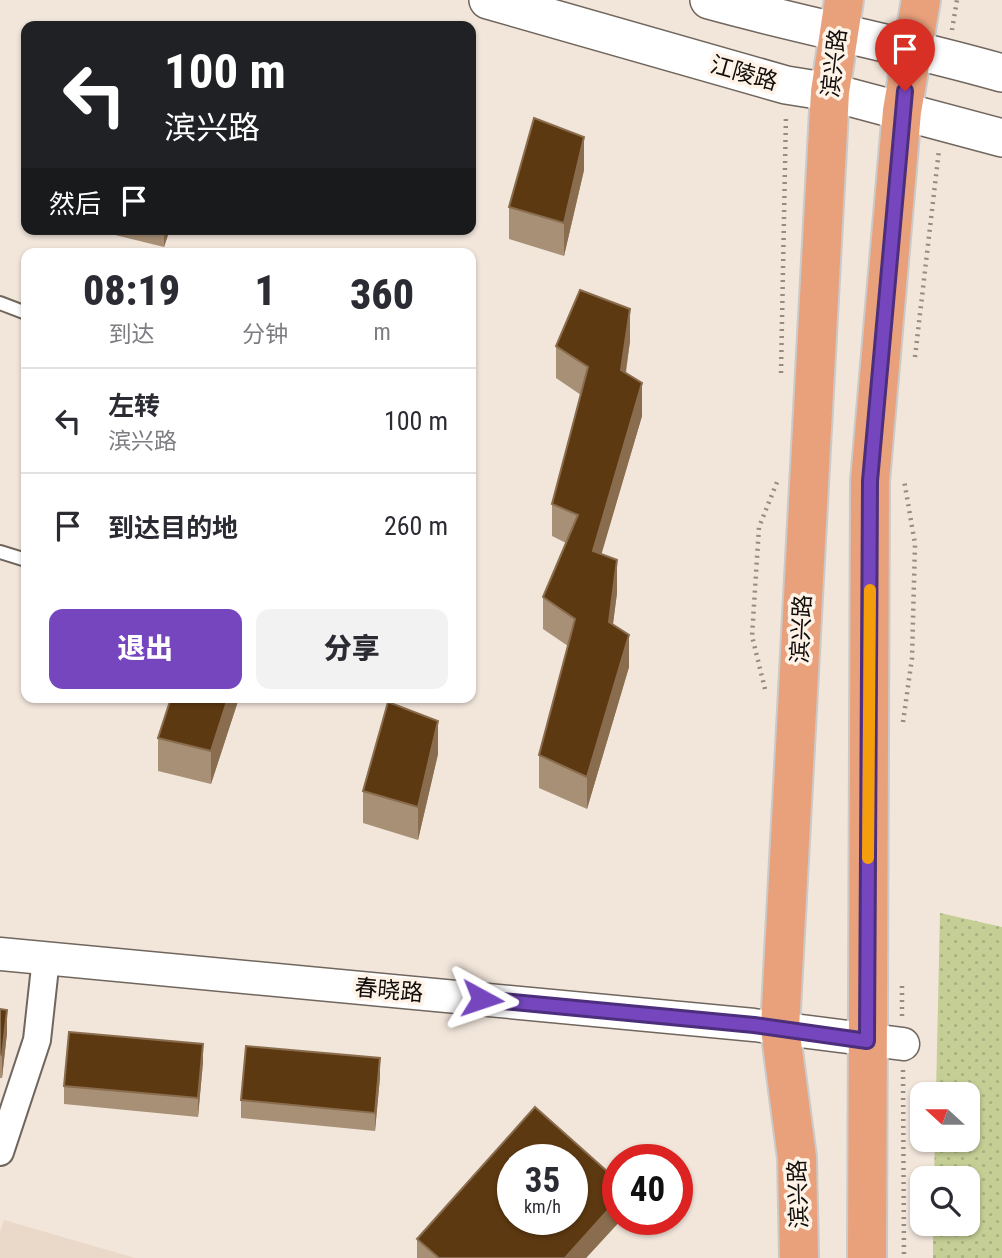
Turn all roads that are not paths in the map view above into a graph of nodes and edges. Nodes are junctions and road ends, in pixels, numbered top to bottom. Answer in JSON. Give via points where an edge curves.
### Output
{"nodes":[{"id":1,"x":488,"y":0,"type":"edge"},
{"id":2,"x":709,"y":0,"type":"edge"},
{"id":3,"x":921,"y":0,"type":"edge"},
{"id":4,"x":840,"y":16,"type":"edge"},
{"id":5,"x":930,"y":54,"type":"junction"},
{"id":6,"x":1002,"y":73,"type":"edge"},
{"id":7,"x":830,"y":92,"type":"junction"},
{"id":8,"x":902,"y":111,"type":"junction"},
{"id":9,"x":1002,"y":138,"type":"edge"},
{"id":10,"x":0,"y":303,"type":"edge"},
{"id":11,"x":21,"y":311,"type":"edge"},
{"id":12,"x":0,"y":552,"type":"edge"},
{"id":13,"x":21,"y":558,"type":"edge"},
{"id":14,"x":0,"y":954,"type":"edge"},
{"id":15,"x":46,"y":958,"type":"junction"},
{"id":16,"x":780,"y":1028,"type":"junction"},
{"id":17,"x":885,"y":1042,"type":"junction"},
{"id":18,"x":0,"y":1152,"type":"edge"},
{"id":19,"x":799,"y":1258,"type":"edge"},
{"id":20,"x":867,"y":1258,"type":"edge"}],
"edges":[{"from":1,"to":7,"type":"main road","name":"江陵路","via":[[786,85]]},
{"from":2,"to":4,"type":"main road","via":[[792,23]]},
{"from":3,"to":5,"type":"main road"},
{"from":4,"to":5,"type":"main road"},
{"from":4,"to":7,"type":"main road","name":"滨兴路"},
{"from":5,"to":6,"type":"main road"},
{"from":5,"to":8,"type":"main road"},
{"from":7,"to":8,"type":"main road","name":"江陵路"},
{"from":7,"to":16,"type":"main road","name":"滨兴路"},
{"from":8,"to":9,"type":"main road","name":"江陵路"},
{"from":8,"to":17,"type":"main road","via":[[870,481]]},
{"from":10,"to":11,"type":"lane"},
{"from":12,"to":13,"type":"lane"},
{"from":14,"to":15,"type":"street","name":"春晓路"},
{"from":15,"to":16,"type":"street","name":"春晓路"},
{"from":15,"to":18,"type":"street","via":[[37,1040]]},
{"from":16,"to":17,"type":"street","name":"春晓路"},
{"from":16,"to":19,"type":"main road","name":"滨兴路","via":[[797,1158]]},
{"from":17,"to":20,"type":"main road","via":[[866,1161]]}]}
